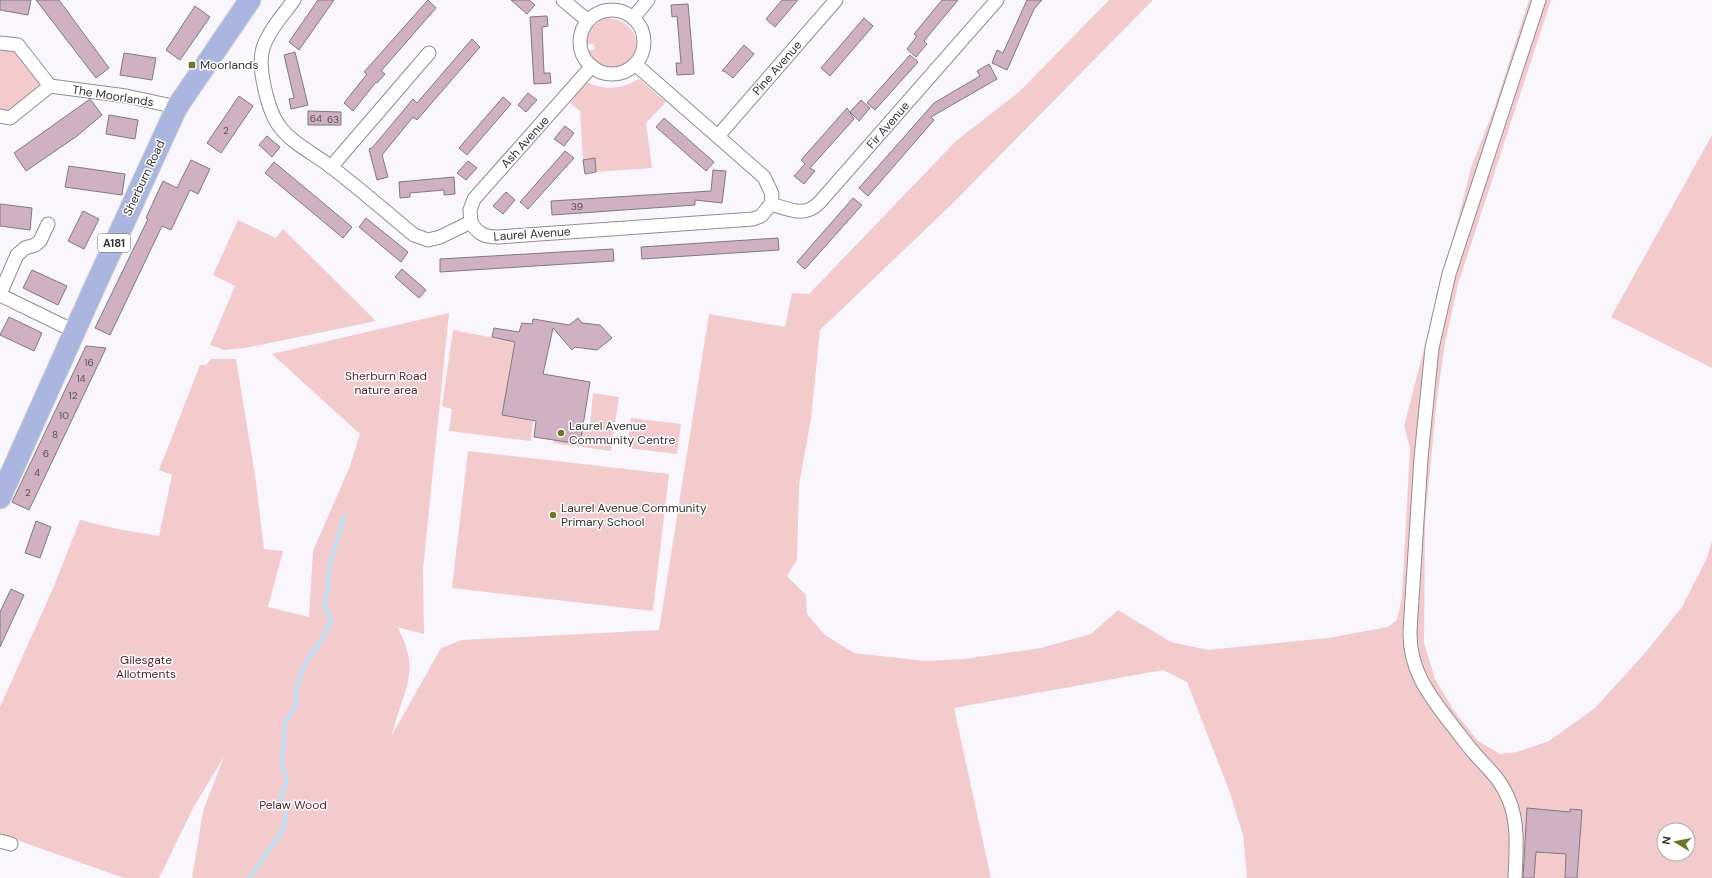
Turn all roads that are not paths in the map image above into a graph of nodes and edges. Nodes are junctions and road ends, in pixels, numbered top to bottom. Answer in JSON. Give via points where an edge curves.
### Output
{"nodes":[{"id":1,"x":250,"y":0,"type":"edge"},
{"id":2,"x":294,"y":0,"type":"edge"},
{"id":3,"x":564,"y":0,"type":"edge"},
{"id":4,"x":648,"y":0,"type":"edge"},
{"id":5,"x":836,"y":0,"type":"edge"},
{"id":6,"x":997,"y":0,"type":"edge"},
{"id":7,"x":1538,"y":0,"type":"edge"},
{"id":8,"x":633,"y":18,"type":"junction"},
{"id":9,"x":588,"y":21,"type":"junction"},
{"id":10,"x":0,"y":43,"type":"edge"},
{"id":11,"x":429,"y":53,"type":"dead end"},
{"id":12,"x":635,"y":64,"type":"junction"},
{"id":13,"x":592,"y":66,"type":"junction"},
{"id":14,"x":50,"y":86,"type":"junction"},
{"id":15,"x":177,"y":107,"type":"junction"},
{"id":16,"x":0,"y":116,"type":"edge"},
{"id":17,"x":718,"y":136,"type":"junction"},
{"id":18,"x":331,"y":167,"type":"junction"},
{"id":19,"x":769,"y":207,"type":"junction"},
{"id":20,"x":471,"y":222,"type":"junction"},
{"id":21,"x":48,"y":224,"type":"dead end"},
{"id":22,"x":0,"y":294,"type":"edge"},
{"id":23,"x":74,"y":330,"type":"junction"},
{"id":24,"x":0,"y":498,"type":"edge"},
{"id":25,"x":1515,"y":878,"type":"edge"}],
"edges":[{"from":1,"to":15,"type":"main road","name":"Sherburn Road","number":"A181"},
{"from":2,"to":18,"type":"street","via":[[268,36],[263,50],[261,66],[270,108],[280,128]]},
{"from":3,"to":9,"type":"street"},
{"from":4,"to":8,"type":"street"},
{"from":5,"to":17,"type":"street","name":"Pine Avenue"},
{"from":6,"to":19,"type":"street","name":"Fir Avenue","via":[[813,209],[807,212]]},
{"from":7,"to":25,"type":"street","via":[[1449,274],[1432,348],[1422,450],[1410,631],[1410,645],[1419,678],[1474,753],[1497,776],[1509,800],[1514,817]]},
{"from":8,"to":9,"type":"street","via":[[616,10],[605,10]]},
{"from":8,"to":12,"type":"street","via":[[640,26],[643,40],[642,53]]},
{"from":9,"to":13,"type":"street","via":[[581,33],[580,45],[583,56]]},
{"from":10,"to":14,"type":"street","via":[[18,45]]},
{"from":11,"to":18,"type":"street"},
{"from":12,"to":13,"type":"street","via":[[613,74],[601,72]]},
{"from":12,"to":17,"type":"street"},
{"from":13,"to":20,"type":"street","name":"Ash Avenue","via":[[474,199],[470,210]]},
{"from":14,"to":15,"type":"street","name":"The Moorlands","via":[[126,96]]},
{"from":14,"to":16,"type":"street","via":[[10,118]]},
{"from":15,"to":23,"type":"main road","name":"Sherburn Road","number":"A181"},
{"from":17,"to":19,"type":"street","via":[[764,177],[772,194]]},
{"from":18,"to":20,"type":"street","via":[[414,235],[428,240]]},
{"from":19,"to":20,"type":"street","name":"Laurel Avenue","via":[[761,216],[752,219],[498,237],[487,237],[475,231]]},
{"from":21,"to":22,"type":"street","via":[[40,241],[17,255]]},
{"from":22,"to":23,"type":"street"},
{"from":23,"to":24,"type":"main road","name":"Sherburn Road","number":"A181"}]}
